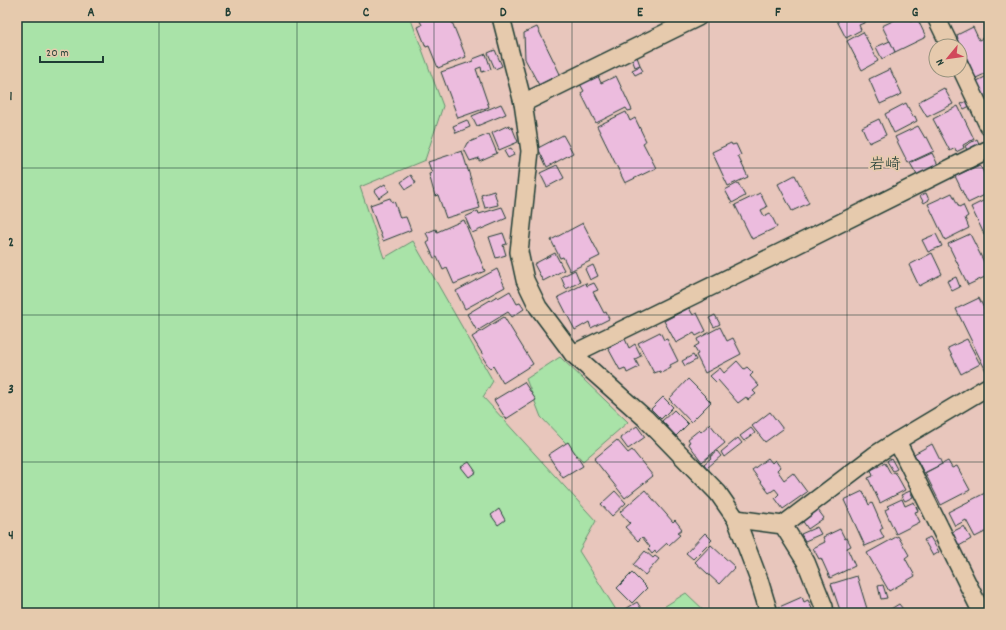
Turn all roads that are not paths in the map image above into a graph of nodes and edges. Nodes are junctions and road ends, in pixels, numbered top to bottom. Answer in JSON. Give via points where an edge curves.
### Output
{"nodes":[{"id":1,"x":501,"y":17,"type":"edge"},
{"id":2,"x":698,"y":17,"type":"edge"},
{"id":3,"x":936,"y":17,"type":"edge"},
{"id":4,"x":946,"y":38,"type":"edge"},
{"id":5,"x":966,"y":78,"type":"edge"},
{"id":6,"x":523,"y":103,"type":"junction"},
{"id":7,"x":989,"y":127,"type":"edge"},
{"id":8,"x":989,"y":149,"type":"edge"},
{"id":9,"x":572,"y":354,"type":"junction"},
{"id":10,"x":989,"y":386,"type":"edge"},
{"id":11,"x":897,"y":441,"type":"junction"},
{"id":12,"x":736,"y":519,"type":"junction"},
{"id":13,"x":783,"y":525,"type":"junction"},
{"id":14,"x":769,"y":613,"type":"edge"},
{"id":15,"x":825,"y":613,"type":"edge"},
{"id":16,"x":982,"y":613,"type":"edge"}],
"edges":[{"from":1,"to":6,"type":"street"},
{"from":2,"to":6,"type":"street"},
{"from":3,"to":4,"type":"street"},
{"from":5,"to":7,"type":"street"},
{"from":6,"to":9,"type":"street","via":[[530,151],[519,252],[525,280],[538,307]]},
{"from":8,"to":9,"type":"street"},
{"from":9,"to":12,"type":"street","via":[[645,418],[718,493]]},
{"from":10,"to":11,"type":"street"},
{"from":11,"to":13,"type":"street"},
{"from":11,"to":16,"type":"street"},
{"from":12,"to":13,"type":"street"},
{"from":12,"to":14,"type":"street"},
{"from":13,"to":15,"type":"street","via":[[806,562]]}]}
